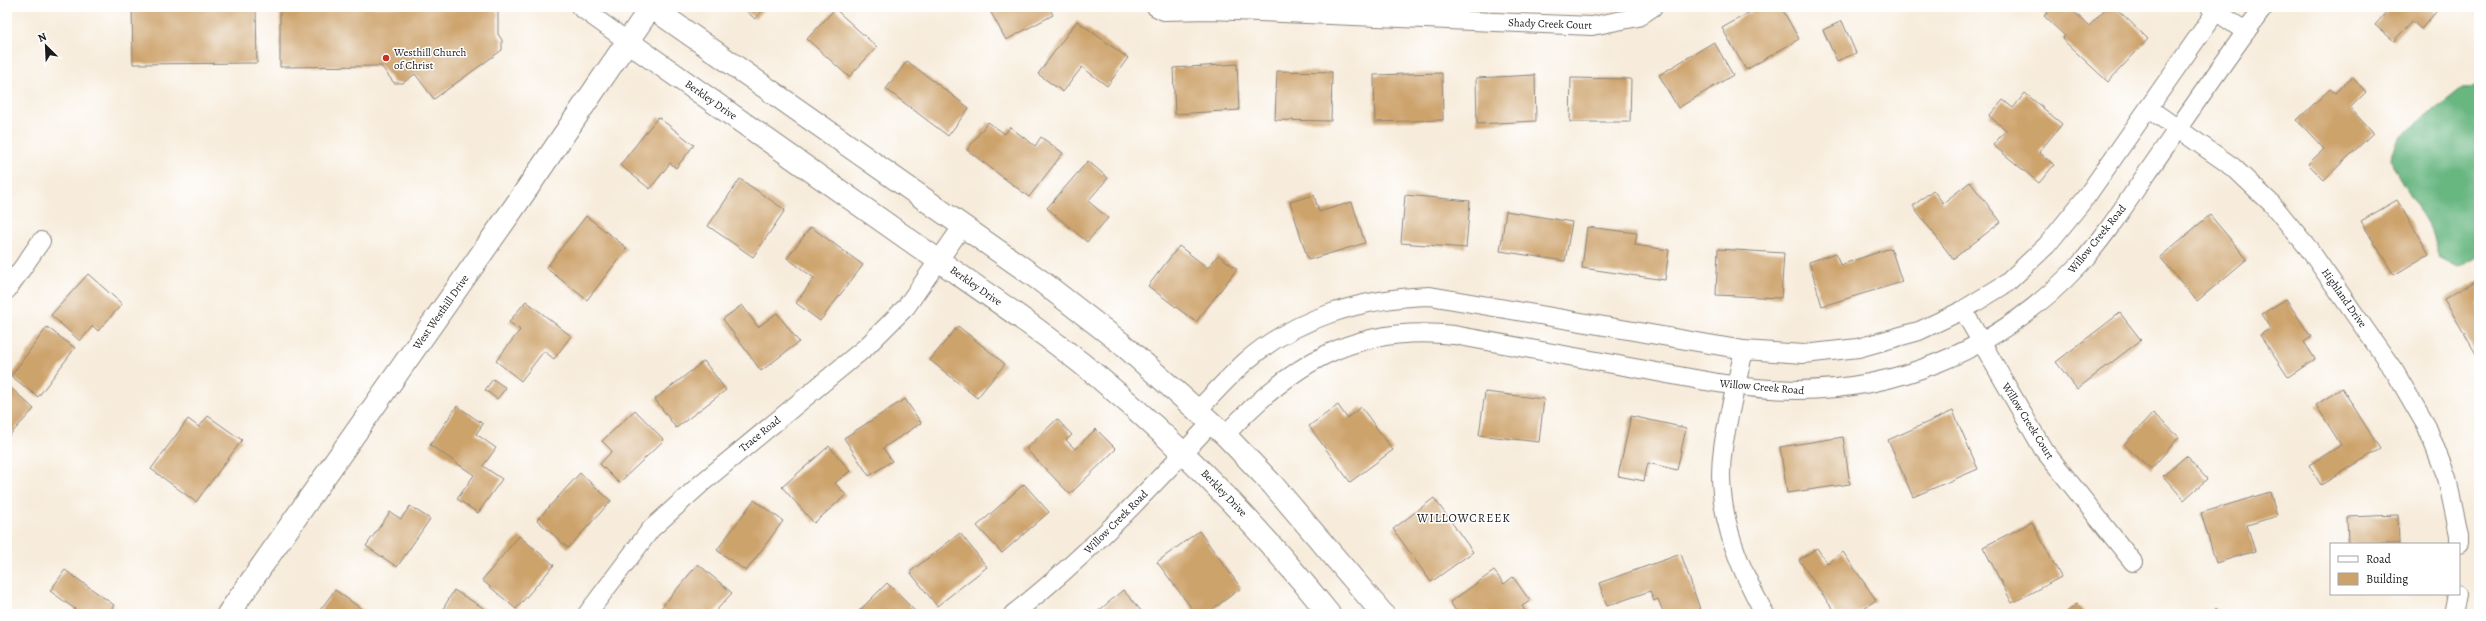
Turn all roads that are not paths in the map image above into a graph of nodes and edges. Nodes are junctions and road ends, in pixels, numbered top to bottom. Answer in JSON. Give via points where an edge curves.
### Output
{"nodes":[{"id":1,"x":580,"y":7,"type":"edge"},
{"id":2,"x":651,"y":7,"type":"edge"},
{"id":3,"x":1156,"y":7,"type":"edge"},
{"id":4,"x":1654,"y":7,"type":"edge"},
{"id":5,"x":2264,"y":7,"type":"edge"},
{"id":6,"x":2215,"y":8,"type":"edge"},
{"id":7,"x":2246,"y":32,"type":"junction"},
{"id":8,"x":627,"y":41,"type":"junction"},
{"id":9,"x":2148,"y":108,"type":"junction"},
{"id":10,"x":2178,"y":129,"type":"junction"},
{"id":11,"x":962,"y":227,"type":"junction"},
{"id":12,"x":41,"y":242,"type":"dead end"},
{"id":13,"x":940,"y":261,"type":"junction"},
{"id":14,"x":7,"y":290,"type":"edge"},
{"id":15,"x":1963,"y":310,"type":"junction"},
{"id":16,"x":1981,"y":343,"type":"junction"},
{"id":17,"x":1744,"y":350,"type":"junction"},
{"id":18,"x":1737,"y":386,"type":"junction"},
{"id":19,"x":1212,"y":422,"type":"junction"},
{"id":20,"x":1184,"y":453,"type":"junction"},
{"id":21,"x":2459,"y":543,"type":"edge"},
{"id":22,"x":2133,"y":562,"type":"dead end"},
{"id":23,"x":2457,"y":595,"type":"edge"},
{"id":24,"x":228,"y":614,"type":"edge"},
{"id":25,"x":587,"y":614,"type":"edge"},
{"id":26,"x":1013,"y":614,"type":"edge"},
{"id":27,"x":1330,"y":614,"type":"edge"},
{"id":28,"x":1383,"y":614,"type":"edge"},
{"id":29,"x":1765,"y":614,"type":"edge"},
{"id":30,"x":2453,"y":614,"type":"edge"}],
"edges":[{"from":1,"to":8,"type":"street","name":"Berkley Drive"},
{"from":2,"to":8,"type":"street","name":"West Westhill Drive"},
{"from":2,"to":11,"type":"street"},
{"from":3,"to":4,"type":"street","name":"Shady Creek Court","via":[[1164,11],[1210,10],[1592,26],[1638,17]]},
{"from":5,"to":7,"type":"street","name":"Willow Creek Road"},
{"from":6,"to":7,"type":"street"},
{"from":6,"to":9,"type":"street","name":"Willow Creek Road"},
{"from":7,"to":10,"type":"street","name":"Willow Creek Road"},
{"from":8,"to":13,"type":"street","name":"Berkley Drive"},
{"from":8,"to":24,"type":"street","name":"West Westhill Drive","via":[[515,206]]},
{"from":9,"to":10,"type":"street","name":"Highland Drive"},
{"from":9,"to":15,"type":"street","name":"Willow Creek Road","via":[[2081,203],[2047,245],[2007,283]]},
{"from":10,"to":16,"type":"street","name":"Willow Creek Road","via":[[2081,263],[2017,320]]},
{"from":10,"to":21,"type":"street","name":"Highland Drive","via":[[2233,167],[2272,204],[2309,249],[2395,372],[2427,427],[2447,478]]},
{"from":11,"to":13,"type":"street","name":"Trace Road"},
{"from":11,"to":19,"type":"street","via":[[1041,280],[1121,343]]},
{"from":12,"to":14,"type":"street"},
{"from":13,"to":20,"type":"street","name":"Berkley Drive","via":[[1096,375]]},
{"from":13,"to":25,"type":"street","name":"Trace Road","via":[[906,307],[866,347],[703,482],[651,529]]},
{"from":15,"to":16,"type":"street","name":"Willow Creek Court"},
{"from":15,"to":17,"type":"street","name":"Willow Creek Road","via":[[1919,331],[1858,348],[1804,354]]},
{"from":16,"to":18,"type":"street","name":"Willow Creek Road","via":[[1923,369],[1886,381],[1810,390]]},
{"from":16,"to":22,"type":"street","name":"Willow Creek Court","via":[[2043,449]]},
{"from":17,"to":18,"type":"street"},
{"from":17,"to":19,"type":"street","name":"Willow Creek Road","via":[[1430,296],[1374,300],[1311,320],[1286,333],[1246,361]]},
{"from":18,"to":19,"type":"street","name":"Willow Creek Road","via":[[1454,335],[1406,333],[1357,343],[1313,360],[1269,391]]},
{"from":18,"to":29,"type":"street","via":[[1723,449],[1723,495],[1730,540],[1748,583]]},
{"from":19,"to":20,"type":"street","name":"Willow Creek Road"},
{"from":19,"to":28,"type":"street","via":[[1273,485]]},
{"from":20,"to":26,"type":"street","name":"Willow Creek Road","via":[[1100,540]]},
{"from":20,"to":27,"type":"street","name":"Berkley Drive","via":[[1278,551]]},
{"from":23,"to":30,"type":"street"}]}
